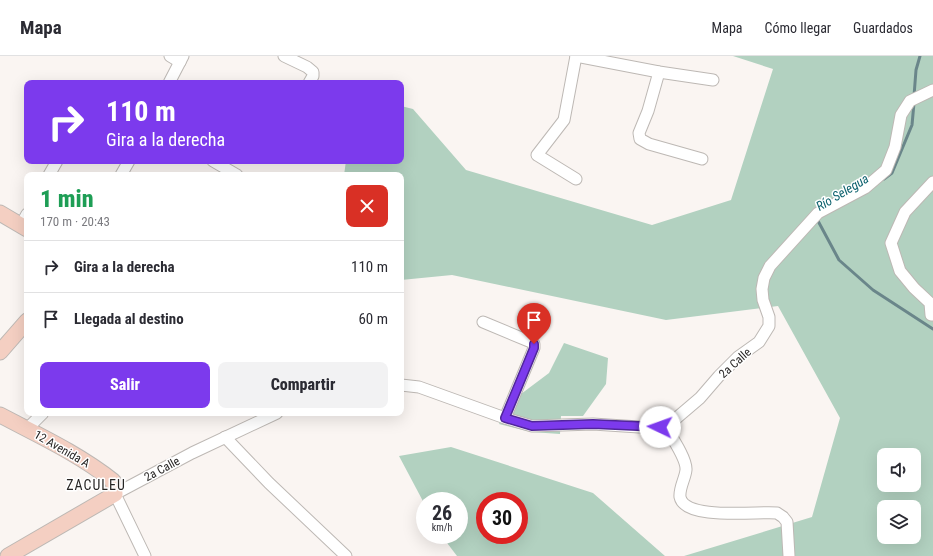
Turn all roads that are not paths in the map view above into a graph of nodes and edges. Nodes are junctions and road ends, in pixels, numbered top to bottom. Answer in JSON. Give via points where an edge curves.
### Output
{"nodes":[{"id":1,"x":170,"y":56,"type":"edge"},
{"id":2,"x":284,"y":56,"type":"edge"},
{"id":3,"x":576,"y":56,"type":"edge"},
{"id":4,"x":182,"y":59,"type":"edge"},
{"id":5,"x":659,"y":72,"type":"junction"},
{"id":6,"x":171,"y":80,"type":"edge"},
{"id":7,"x":311,"y":80,"type":"edge"},
{"id":8,"x":712,"y":80,"type":"dead end"},
{"id":9,"x":933,"y":90,"type":"edge"},
{"id":10,"x":702,"y":159,"type":"dead end"},
{"id":11,"x":218,"y":164,"type":"edge"},
{"id":12,"x":232,"y":172,"type":"edge"},
{"id":13,"x":576,"y":179,"type":"dead end"},
{"id":14,"x":933,"y":182,"type":"edge"},
{"id":15,"x":0,"y":213,"type":"edge"},
{"id":16,"x":24,"y":223,"type":"edge"},
{"id":17,"x":933,"y":315,"type":"edge"},
{"id":18,"x":483,"y":322,"type":"dead end"},
{"id":19,"x":24,"y":324,"type":"edge"},
{"id":20,"x":0,"y":352,"type":"edge"},
{"id":21,"x":404,"y":385,"type":"edge"},
{"id":22,"x":0,"y":415,"type":"edge"},
{"id":23,"x":40,"y":416,"type":"edge"},
{"id":24,"x":270,"y":416,"type":"edge"},
{"id":25,"x":505,"y":418,"type":"junction"},
{"id":26,"x":665,"y":426,"type":"junction"},
{"id":27,"x":27,"y":429,"type":"junction"},
{"id":28,"x":225,"y":437,"type":"junction"},
{"id":29,"x":115,"y":494,"type":"junction"},
{"id":30,"x":8,"y":556,"type":"edge"},
{"id":31,"x":145,"y":556,"type":"edge"},
{"id":32,"x":346,"y":556,"type":"edge"},
{"id":33,"x":789,"y":556,"type":"edge"}],
"edges":[{"from":1,"to":4,"type":"street"},
{"from":2,"to":7,"type":"street","via":[[314,72]]},
{"from":3,"to":5,"type":"street"},
{"from":3,"to":13,"type":"street","via":[[564,120],[537,155]]},
{"from":4,"to":6,"type":"street"},
{"from":5,"to":8,"type":"street"},
{"from":5,"to":10,"type":"street","via":[[639,133],[640,139]]},
{"from":9,"to":26,"type":"street","name":"2a Calle","via":[[914,99],[901,115],[895,147],[886,170],[865,188],[818,213],[770,266],[762,289],[769,326],[759,342],[719,376],[700,398]]},
{"from":11,"to":12,"type":"street"},
{"from":14,"to":17,"type":"street","via":[[905,212],[891,243],[900,271],[930,303]]},
{"from":15,"to":16,"type":"street"},
{"from":18,"to":25,"type":"street","via":[[534,344]]},
{"from":19,"to":20,"type":"street"},
{"from":21,"to":25,"type":"street","via":[[419,387]]},
{"from":22,"to":27,"type":"street","name":"12 Avenida A"},
{"from":23,"to":27,"type":"street"},
{"from":24,"to":28,"type":"street","name":"2a Calle"},
{"from":25,"to":26,"type":"street","via":[[532,426]]},
{"from":26,"to":33,"type":"street","via":[[684,460],[686,469],[680,497],[684,503],[691,509],[719,514],[777,513],[787,522]]},
{"from":27,"to":29,"type":"street","name":"12 Avenida A","via":[[108,477],[113,481]]},
{"from":28,"to":29,"type":"street","name":"2a Calle"},
{"from":28,"to":32,"type":"street"},
{"from":29,"to":30,"type":"street","name":"2a Calle"},
{"from":29,"to":31,"type":"street","name":"12 Avenida A"}]}
